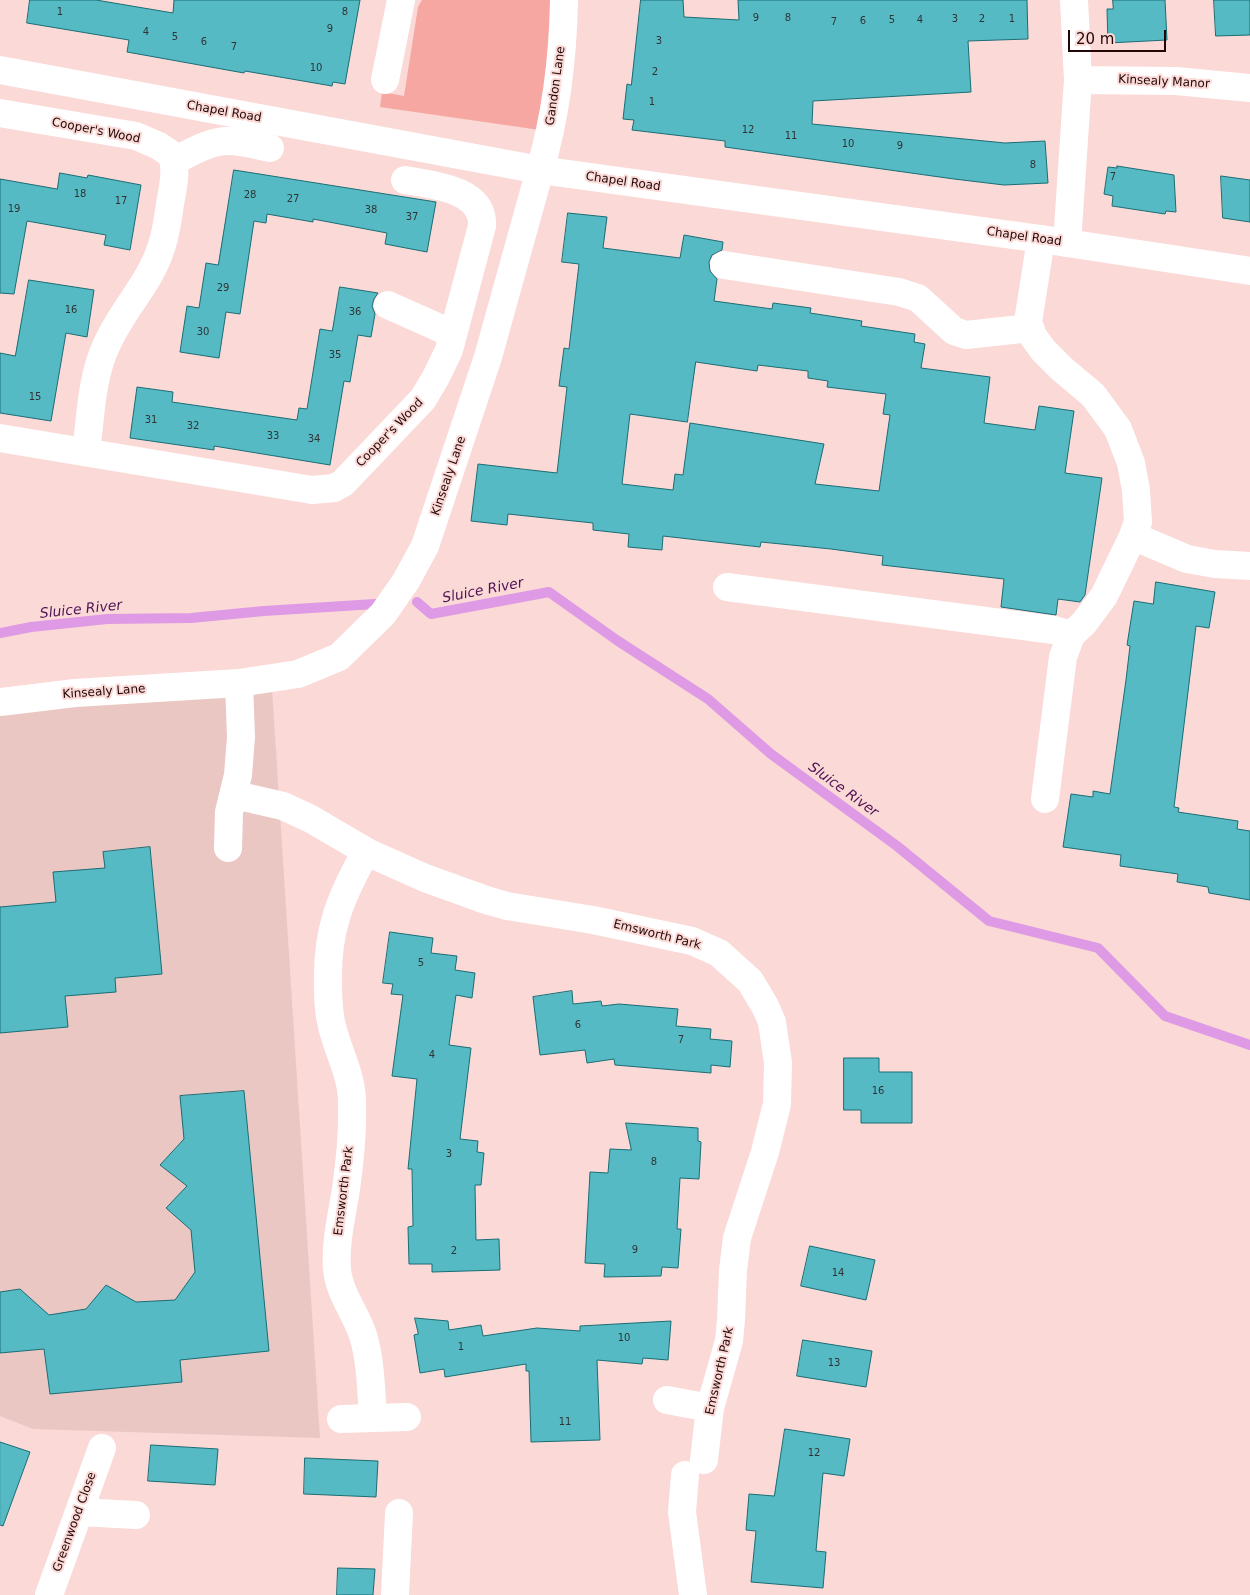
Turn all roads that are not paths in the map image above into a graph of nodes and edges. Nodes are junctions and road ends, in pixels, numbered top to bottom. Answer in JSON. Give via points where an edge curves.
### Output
{"nodes":[{"id":1,"x":401,"y":0,"type":"edge"},
{"id":2,"x":564,"y":0,"type":"edge"},
{"id":3,"x":1074,"y":0,"type":"edge"},
{"id":4,"x":0,"y":70,"type":"edge"},
{"id":5,"x":385,"y":80,"type":"dead end"},
{"id":6,"x":1078,"y":80,"type":"junction"},
{"id":7,"x":1250,"y":88,"type":"edge"},
{"id":8,"x":0,"y":113,"type":"edge"},
{"id":9,"x":270,"y":148,"type":"dead end"},
{"id":10,"x":174,"y":161,"type":"junction"},
{"id":11,"x":540,"y":170,"type":"junction"},
{"id":12,"x":406,"y":180,"type":"dead end"},
{"id":13,"x":1054,"y":241,"type":"junction"},
{"id":14,"x":724,"y":265,"type":"dead end"},
{"id":15,"x":1250,"y":271,"type":"edge"},
{"id":16,"x":388,"y":305,"type":"dead end"},
{"id":17,"x":1030,"y":328,"type":"junction"},
{"id":18,"x":454,"y":334,"type":"junction"},
{"id":19,"x":0,"y":438,"type":"edge"},
{"id":20,"x":86,"y":452,"type":"junction"},
{"id":21,"x":1133,"y":536,"type":"junction"},
{"id":22,"x":1250,"y":566,"type":"edge"},
{"id":23,"x":727,"y":587,"type":"dead end"},
{"id":24,"x":1070,"y":635,"type":"junction"},
{"id":25,"x":239,"y":683,"type":"junction"},
{"id":26,"x":0,"y":702,"type":"edge"},
{"id":27,"x":235,"y":794,"type":"junction"},
{"id":28,"x":1045,"y":799,"type":"dead end"},
{"id":29,"x":228,"y":848,"type":"dead end"},
{"id":30,"x":369,"y":853,"type":"junction"},
{"id":31,"x":666,"y":1400,"type":"dead end"},
{"id":32,"x":710,"y":1408,"type":"junction"},
{"id":33,"x":408,"y":1417,"type":"dead end"},
{"id":34,"x":373,"y":1418,"type":"junction"},
{"id":35,"x":342,"y":1419,"type":"dead end"},
{"id":36,"x":102,"y":1448,"type":"dead end"},
{"id":37,"x":79,"y":1512,"type":"junction"},
{"id":38,"x":399,"y":1513,"type":"dead end"},
{"id":39,"x":136,"y":1515,"type":"dead end"},
{"id":40,"x":49,"y":1595,"type":"edge"},
{"id":41,"x":395,"y":1595,"type":"edge"},
{"id":42,"x":693,"y":1595,"type":"edge"}],
"edges":[{"from":1,"to":5,"type":"street"},
{"from":2,"to":11,"type":"street","name":"Gandon Lane","via":[[559,79]]},
{"from":3,"to":6,"type":"street"},
{"from":4,"to":11,"type":"street","name":"Chapel Road"},
{"from":6,"to":7,"type":"street","name":"Kinsealy Manor","via":[[1176,81]]},
{"from":6,"to":13,"type":"street"},
{"from":8,"to":10,"type":"street","name":"Cooper's Wood","via":[[136,136],[159,146],[172,155]]},
{"from":9,"to":10,"type":"street","via":[[220,141],[202,146]]},
{"from":10,"to":20,"type":"street","via":[[173,190],[161,249],[142,287],[113,331],[98,366]]},
{"from":11,"to":13,"type":"street","name":"Chapel Road"},
{"from":11,"to":25,"type":"street","name":"Kinsealy Lane","via":[[482,376],[425,546],[406,581],[383,614],[339,657],[298,674]]},
{"from":12,"to":18,"type":"street","name":"Cooper's Wood","via":[[468,197],[482,216],[478,246]]},
{"from":13,"to":15,"type":"street","name":"Chapel Road"},
{"from":13,"to":17,"type":"street","via":[[1028,322]]},
{"from":14,"to":17,"type":"street","via":[[899,292],[918,298],[954,331],[966,334]]},
{"from":16,"to":18,"type":"street"},
{"from":17,"to":21,"type":"street","via":[[1043,350],[1093,396],[1118,429],[1132,463],[1136,490],[1138,522]]},
{"from":18,"to":20,"type":"street","name":"Cooper's Wood","via":[[423,400],[343,483],[334,488],[312,490]]},
{"from":19,"to":20,"type":"street","name":"Cooper's Wood"},
{"from":21,"to":22,"type":"street","via":[[1187,559]]},
{"from":21,"to":24,"type":"street","via":[[1104,596]]},
{"from":23,"to":24,"type":"street","via":[[1044,628]]},
{"from":24,"to":28,"type":"street","via":[[1063,657]]},
{"from":25,"to":26,"type":"street","name":"Kinsealy Lane","via":[[75,693]]},
{"from":25,"to":27,"type":"street","via":[[241,737]]},
{"from":27,"to":29,"type":"street","via":[[229,812]]},
{"from":27,"to":30,"type":"street","name":"Emsworth Park","via":[[283,806]]},
{"from":30,"to":32,"type":"street","name":"Emsworth Park","via":[[425,878],[507,906],[692,941],[719,953],[750,980],[772,1022],[778,1064],[777,1104],[766,1152],[737,1238],[729,1341]]},
{"from":30,"to":34,"type":"street","name":"Emsworth Park","via":[[364,855],[336,914],[327,964],[329,1014],[349,1077],[352,1100],[337,1268],[340,1288],[366,1346]]},
{"from":31,"to":32,"type":"street"},
{"from":32,"to":42,"type":"street","name":"Emsworth Park","via":[[682,1512]]},
{"from":33,"to":34,"type":"street"},
{"from":34,"to":35,"type":"street"},
{"from":36,"to":37,"type":"street","name":"Greenwood Close"},
{"from":37,"to":39,"type":"street"},
{"from":37,"to":40,"type":"street","name":"Greenwood Close"},
{"from":38,"to":41,"type":"street"}]}
